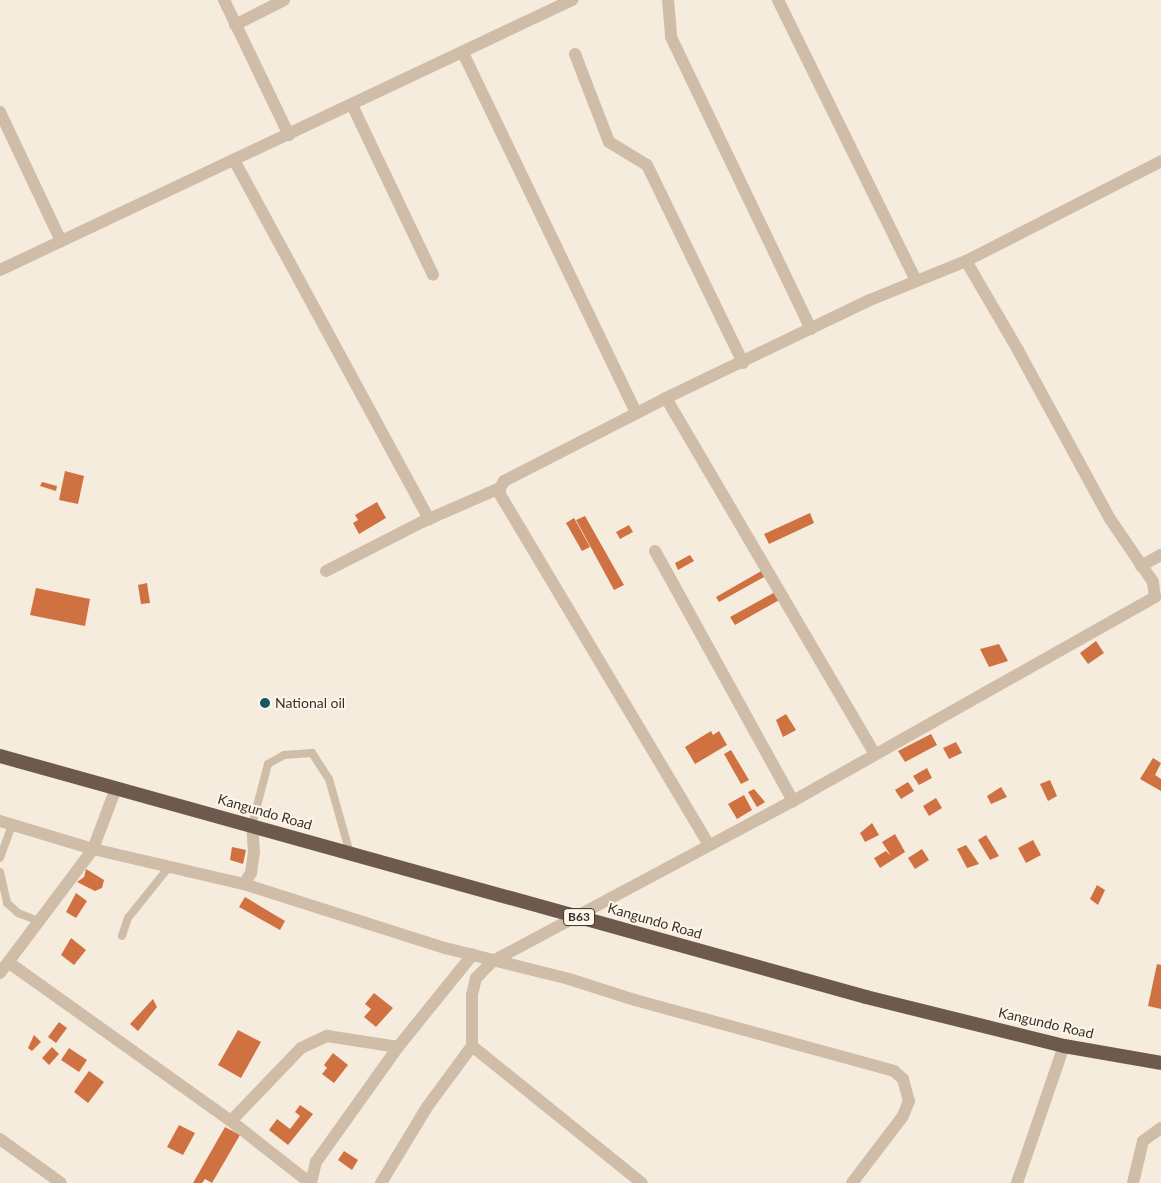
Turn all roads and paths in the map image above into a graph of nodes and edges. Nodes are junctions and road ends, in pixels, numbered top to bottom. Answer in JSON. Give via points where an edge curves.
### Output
{"nodes":[{"id":1,"x":224,"y":0,"type":"edge"},
{"id":2,"x":284,"y":0,"type":"edge"},
{"id":3,"x":572,"y":0,"type":"edge"},
{"id":4,"x":668,"y":0,"type":"edge"},
{"id":5,"x":778,"y":0,"type":"edge"},
{"id":6,"x":235,"y":25,"type":"junction"},
{"id":7,"x":464,"y":53,"type":"junction"},
{"id":8,"x":575,"y":54,"type":"dead end"},
{"id":9,"x":352,"y":105,"type":"junction"},
{"id":10,"x":0,"y":112,"type":"edge"},
{"id":11,"x":289,"y":135,"type":"junction"},
{"id":12,"x":234,"y":160,"type":"junction"},
{"id":13,"x":1161,"y":161,"type":"edge"},
{"id":14,"x":61,"y":241,"type":"junction"},
{"id":15,"x":966,"y":261,"type":"junction"},
{"id":16,"x":0,"y":270,"type":"edge"},
{"id":17,"x":433,"y":274,"type":"dead end"},
{"id":18,"x":916,"y":281,"type":"junction"},
{"id":19,"x":811,"y":329,"type":"junction"},
{"id":20,"x":743,"y":363,"type":"junction"},
{"id":21,"x":666,"y":398,"type":"junction"},
{"id":22,"x":636,"y":413,"type":"junction"},
{"id":23,"x":500,"y":488,"type":"junction"},
{"id":24,"x":429,"y":519,"type":"junction"},
{"id":25,"x":655,"y":551,"type":"dead end"},
{"id":26,"x":1161,"y":555,"type":"edge"},
{"id":27,"x":1141,"y":566,"type":"junction"},
{"id":28,"x":326,"y":571,"type":"dead end"},
{"id":29,"x":1158,"y":593,"type":"edge"},
{"id":30,"x":875,"y":754,"type":"junction"},
{"id":31,"x":0,"y":756,"type":"edge"},
{"id":32,"x":116,"y":788,"type":"junction"},
{"id":33,"x":793,"y":801,"type":"junction"},
{"id":34,"x":6,"y":823,"type":"edge"},
{"id":35,"x":252,"y":825,"type":"junction"},
{"id":36,"x":709,"y":845,"type":"junction"},
{"id":37,"x":93,"y":849,"type":"junction"},
{"id":38,"x":350,"y":853,"type":"junction"},
{"id":39,"x":0,"y":858,"type":"edge"},
{"id":40,"x":169,"y":866,"type":"junction"},
{"id":41,"x":0,"y":872,"type":"edge"},
{"id":42,"x":244,"y":884,"type":"junction"},
{"id":43,"x":576,"y":916,"type":"junction"},
{"id":44,"x":39,"y":921,"type":"junction"},
{"id":45,"x":122,"y":936,"type":"dead end"},
{"id":46,"x":473,"y":954,"type":"junction"},
{"id":47,"x":493,"y":960,"type":"junction"},
{"id":48,"x":8,"y":962,"type":"junction"},
{"id":49,"x":0,"y":973,"type":"edge"},
{"id":50,"x":472,"y":1046,"type":"junction"},
{"id":51,"x":1064,"y":1046,"type":"junction"},
{"id":52,"x":398,"y":1047,"type":"junction"},
{"id":53,"x":1161,"y":1063,"type":"edge"},
{"id":54,"x":231,"y":1121,"type":"junction"},
{"id":55,"x":1161,"y":1128,"type":"edge"},
{"id":56,"x":0,"y":1139,"type":"edge"},
{"id":57,"x":61,"y":1183,"type":"edge"},
{"id":58,"x":310,"y":1183,"type":"edge"},
{"id":59,"x":381,"y":1183,"type":"edge"},
{"id":60,"x":642,"y":1183,"type":"edge"},
{"id":61,"x":852,"y":1183,"type":"edge"},
{"id":62,"x":1017,"y":1183,"type":"edge"},
{"id":63,"x":1133,"y":1183,"type":"edge"}],
"edges":[{"from":1,"to":6,"type":"street"},
{"from":2,"to":6,"type":"street"},
{"from":3,"to":7,"type":"street"},
{"from":4,"to":19,"type":"street","via":[[671,37]]},
{"from":5,"to":18,"type":"street"},
{"from":6,"to":11,"type":"street"},
{"from":7,"to":9,"type":"street"},
{"from":7,"to":22,"type":"street"},
{"from":8,"to":20,"type":"street","via":[[609,142],[647,165]]},
{"from":9,"to":11,"type":"street"},
{"from":9,"to":17,"type":"street"},
{"from":10,"to":14,"type":"street"},
{"from":11,"to":12,"type":"street"},
{"from":12,"to":14,"type":"street"},
{"from":12,"to":24,"type":"street"},
{"from":13,"to":15,"type":"street"},
{"from":14,"to":16,"type":"street"},
{"from":15,"to":18,"type":"street"},
{"from":15,"to":27,"type":"street","via":[[1110,519]]},
{"from":18,"to":19,"type":"street"},
{"from":19,"to":20,"type":"street"},
{"from":20,"to":21,"type":"street"},
{"from":21,"to":22,"type":"street"},
{"from":21,"to":30,"type":"street"},
{"from":22,"to":23,"type":"street","via":[[504,481]]},
{"from":23,"to":24,"type":"street"},
{"from":23,"to":36,"type":"street","via":[[500,494]]},
{"from":24,"to":28,"type":"street"},
{"from":25,"to":33,"type":"street"},
{"from":26,"to":27,"type":"street"},
{"from":27,"to":29,"type":"street"},
{"from":29,"to":30,"type":"street","via":[[1151,602]]},
{"from":30,"to":33,"type":"street"},
{"from":31,"to":32,"type":"highway","name":"Kangundo Road","number":"B63"},
{"from":32,"to":35,"type":"highway","name":"Kangundo Road","number":"B63"},
{"from":32,"to":37,"type":"street"},
{"from":33,"to":36,"type":"street"},
{"from":34,"to":37,"type":"street"},
{"from":34,"to":39,"type":"lane"},
{"from":35,"to":38,"type":"highway","name":"Kangundo Road","number":"B63"},
{"from":35,"to":38,"type":"lane","via":[[268,764],[284,755],[312,753],[329,779]]},
{"from":35,"to":42,"type":"street","via":[[254,852],[251,873]]},
{"from":36,"to":43,"type":"street"},
{"from":37,"to":40,"type":"street"},
{"from":37,"to":44,"type":"street"},
{"from":38,"to":43,"type":"highway","name":"Kangundo Road","number":"B63"},
{"from":40,"to":42,"type":"street"},
{"from":40,"to":45,"type":"lane","via":[[128,918]]},
{"from":41,"to":44,"type":"lane","via":[[7,903],[18,913]]},
{"from":42,"to":46,"type":"street"},
{"from":43,"to":47,"type":"street"},
{"from":43,"to":51,"type":"highway","name":"Kangundo Road","number":"B63","via":[[866,997]]},
{"from":44,"to":48,"type":"street"},
{"from":46,"to":47,"type":"street"},
{"from":46,"to":52,"type":"street"},
{"from":47,"to":50,"type":"street","via":[[476,978],[472,995]]},
{"from":47,"to":61,"type":"street","via":[[569,978],[635,1000],[894,1072],[903,1079],[909,1101],[902,1116]]},
{"from":48,"to":49,"type":"street"},
{"from":48,"to":54,"type":"street"},
{"from":50,"to":59,"type":"street","via":[[427,1107]]},
{"from":50,"to":60,"type":"street"},
{"from":51,"to":53,"type":"highway","name":"Kangundo Road","number":"B63"},
{"from":51,"to":62,"type":"street"},
{"from":52,"to":54,"type":"street","via":[[327,1036],[301,1048]]},
{"from":52,"to":58,"type":"street","via":[[316,1162]]},
{"from":54,"to":58,"type":"street"},
{"from":55,"to":63,"type":"street","via":[[1143,1140]]},
{"from":56,"to":57,"type":"street"}]}
